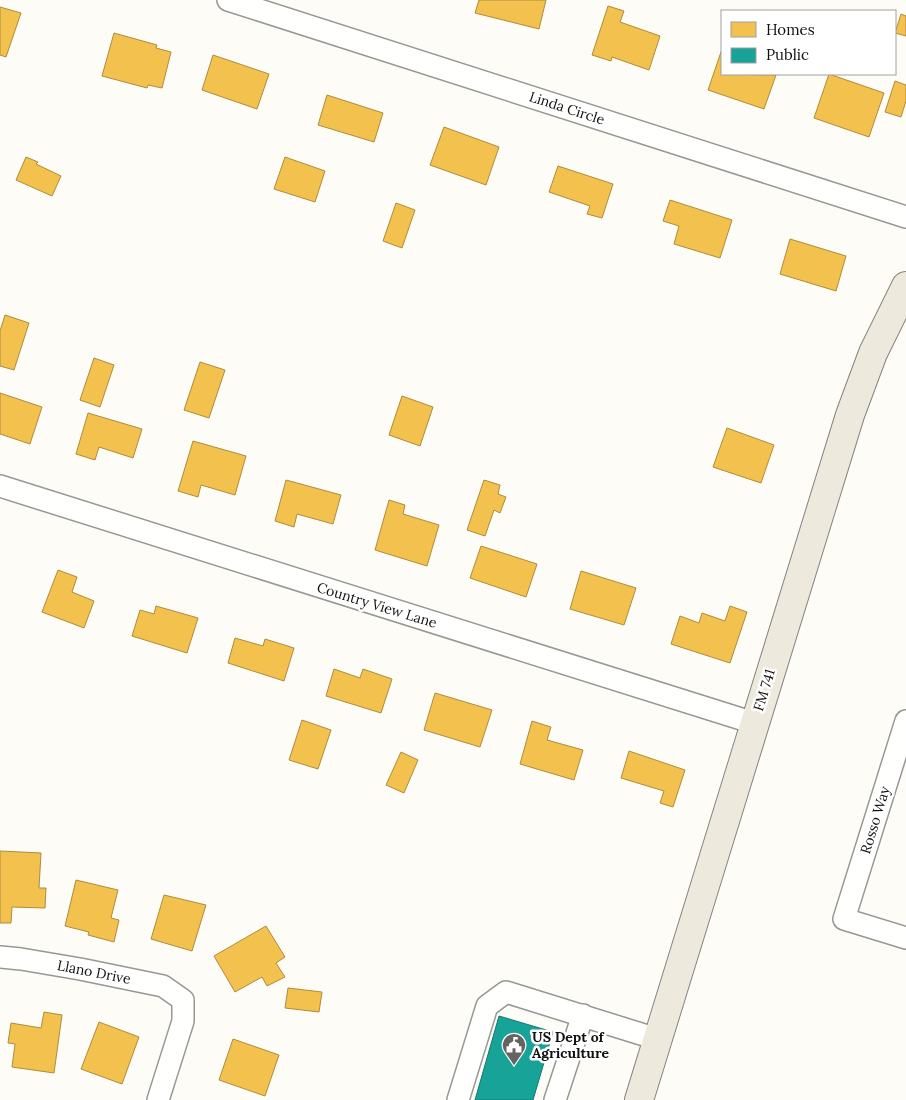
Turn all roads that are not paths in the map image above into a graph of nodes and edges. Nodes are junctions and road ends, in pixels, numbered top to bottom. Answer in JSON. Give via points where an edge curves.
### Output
{"nodes":[{"id":1,"x":228,"y":0,"type":"edge"},
{"id":2,"x":906,"y":217,"type":"edge"},
{"id":3,"x":906,"y":286,"type":"edge"},
{"id":4,"x":0,"y":486,"type":"edge"},
{"id":5,"x":906,"y":721,"type":"edge"},
{"id":6,"x":754,"y":723,"type":"junction"},
{"id":7,"x":906,"y":938,"type":"edge"},
{"id":8,"x":0,"y":958,"type":"edge"},
{"id":9,"x":583,"y":1016,"type":"junction"},
{"id":10,"x":657,"y":1039,"type":"junction"},
{"id":11,"x":158,"y":1100,"type":"edge"},
{"id":12,"x":458,"y":1100,"type":"edge"},
{"id":13,"x":555,"y":1100,"type":"edge"},
{"id":14,"x":639,"y":1100,"type":"edge"}],
"edges":[{"from":1,"to":2,"type":"street","name":"Linda Circle"},
{"from":3,"to":6,"type":"main road","name":"FM 741","number":"FM 741","via":[[874,353],[850,415]]},
{"from":4,"to":6,"type":"street","name":"Country View Lane"},
{"from":5,"to":7,"type":"street","name":"Rosso Way","via":[[844,919]]},
{"from":6,"to":10,"type":"main road","name":"FM 741","number":"FM 741"},
{"from":8,"to":11,"type":"street","name":"Llano Drive","via":[[80,969],[163,986],[183,1000],[183,1021]]},
{"from":9,"to":10,"type":"street"},
{"from":9,"to":12,"type":"street","via":[[506,992],[486,1006]]},
{"from":9,"to":13,"type":"street"},
{"from":10,"to":14,"type":"main road","name":"FM 741","number":"FM 741"}]}
